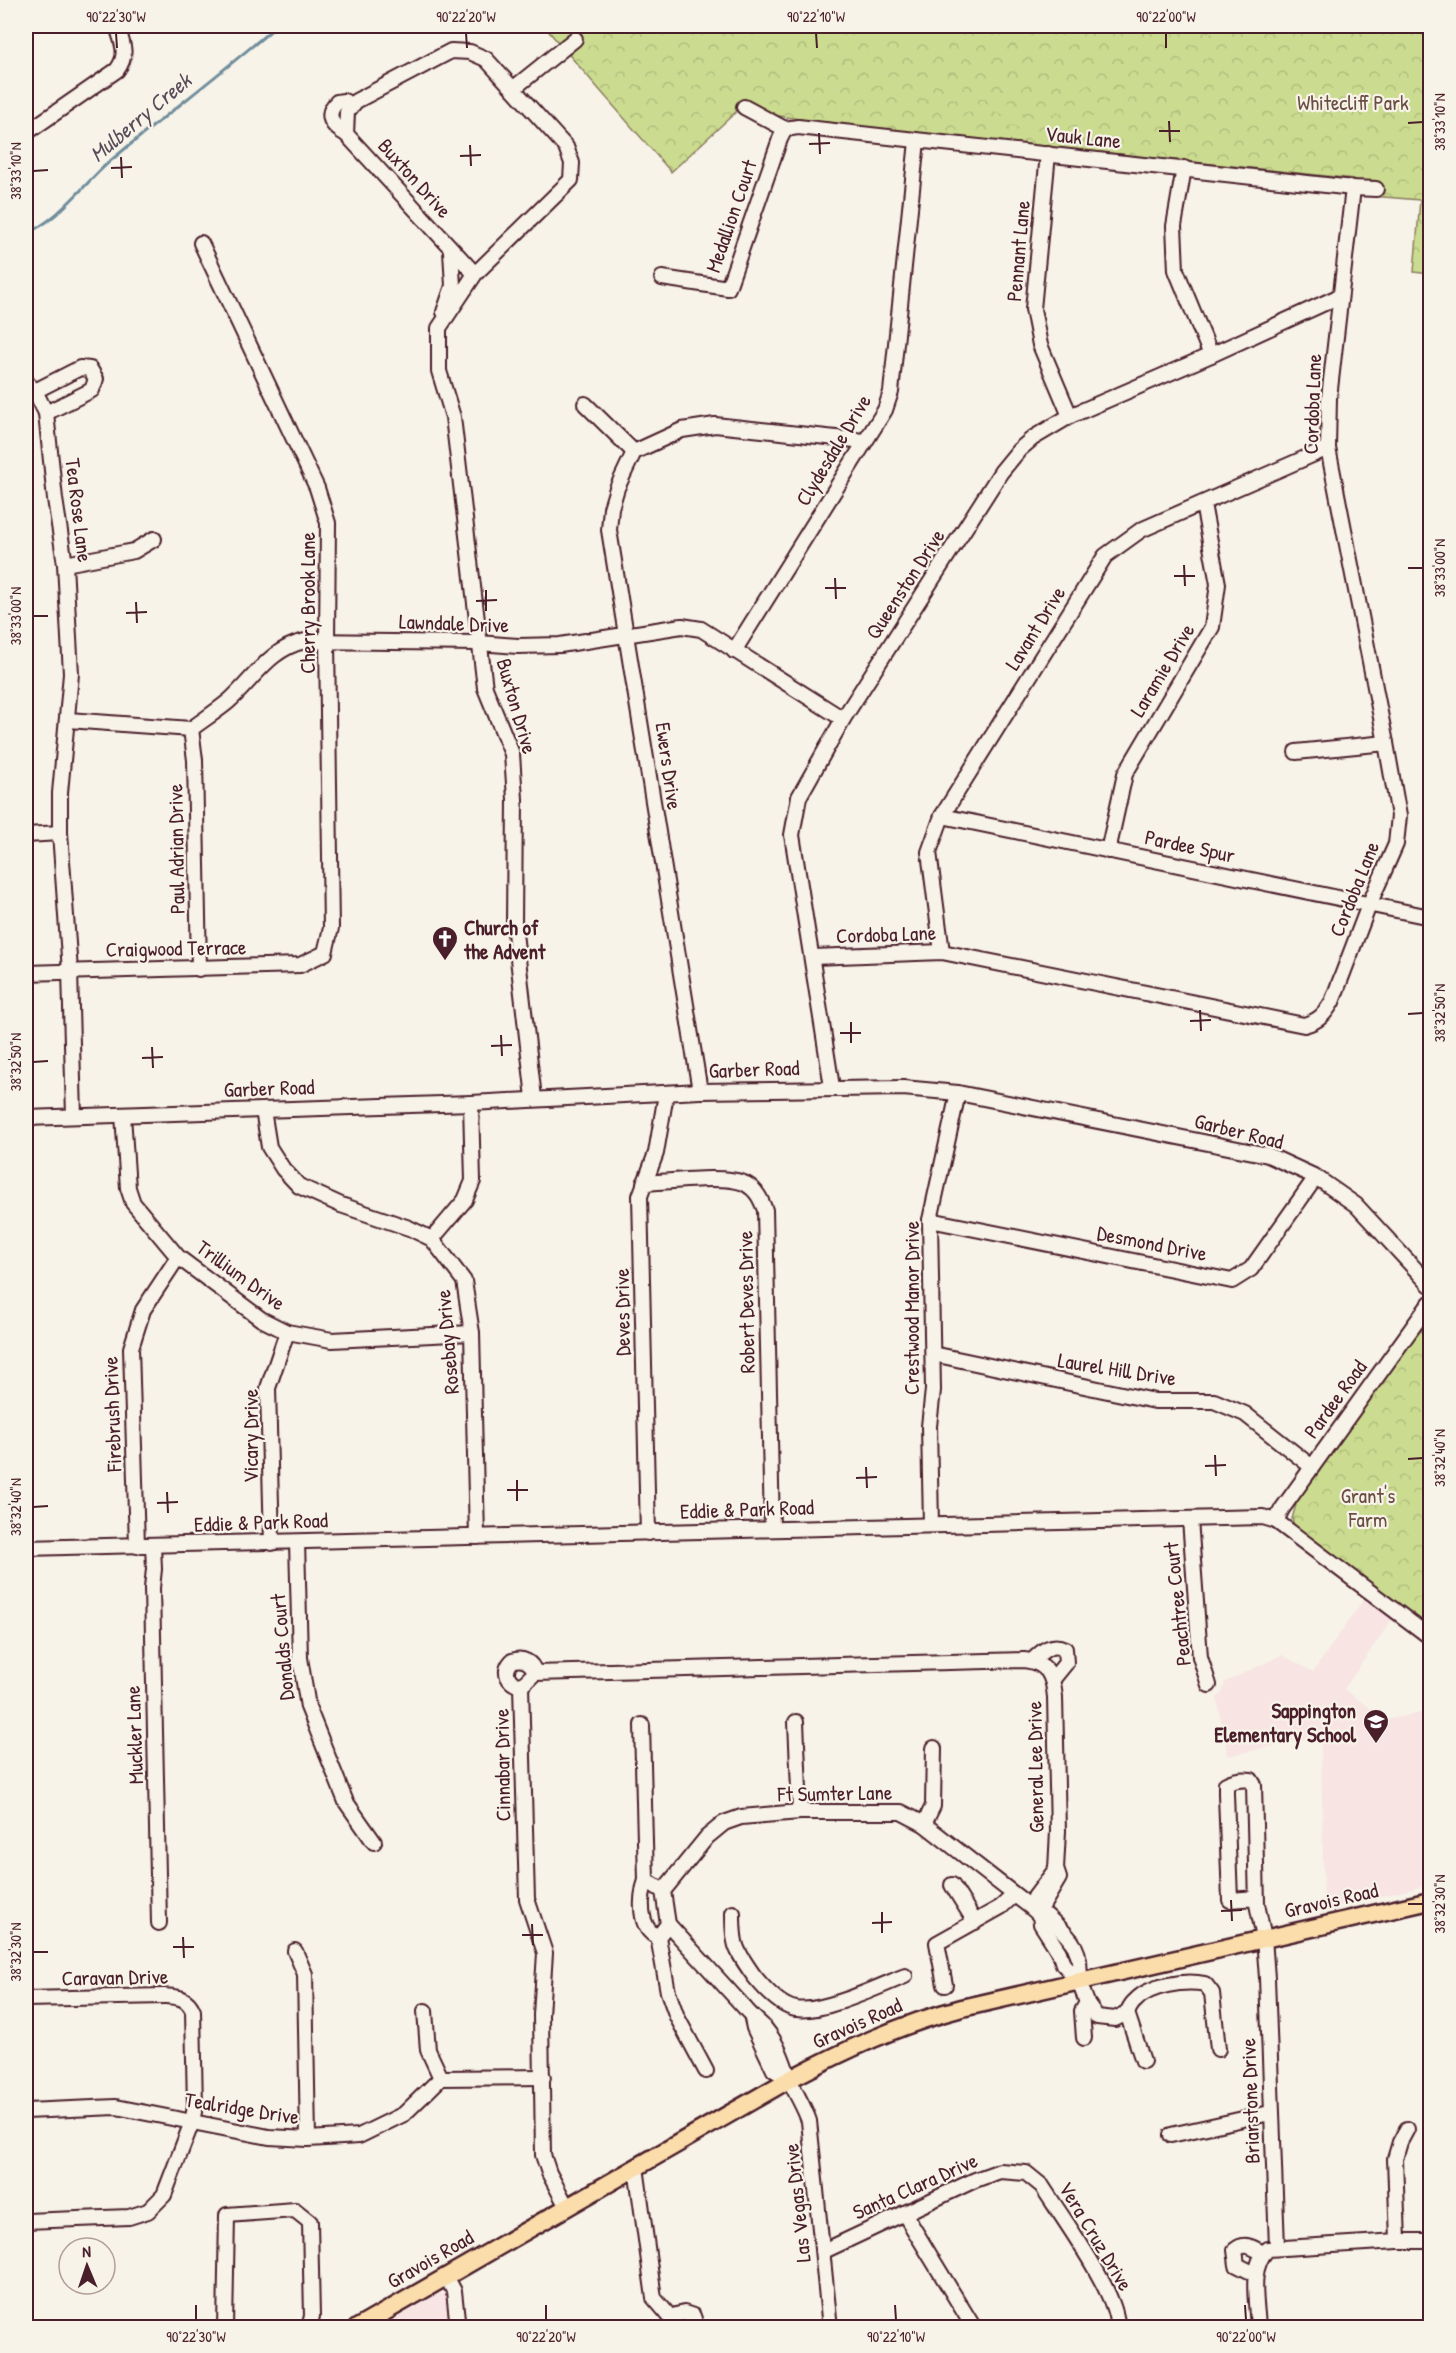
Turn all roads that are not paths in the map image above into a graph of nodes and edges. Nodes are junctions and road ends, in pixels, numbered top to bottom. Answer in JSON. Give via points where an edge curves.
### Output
{"nodes":[{"id":1,"x":117,"y":26,"type":"edge"},
{"id":2,"x":575,"y":39,"type":"dead end"},
{"id":3,"x":514,"y":88,"type":"junction"},
{"id":4,"x":744,"y":107,"type":"dead end"},
{"id":5,"x":785,"y":129,"type":"junction"},
{"id":6,"x":26,"y":133,"type":"edge"},
{"id":7,"x":917,"y":141,"type":"junction"},
{"id":8,"x":1048,"y":154,"type":"junction"},
{"id":9,"x":1184,"y":168,"type":"junction"},
{"id":10,"x":1353,"y":188,"type":"junction"},
{"id":11,"x":1376,"y":189,"type":"dead end"},
{"id":12,"x":201,"y":243,"type":"dead end"},
{"id":13,"x":452,"y":250,"type":"junction"},
{"id":14,"x":475,"y":274,"type":"junction"},
{"id":15,"x":662,"y":278,"type":"dead end"},
{"id":16,"x":1340,"y":296,"type":"junction"},
{"id":17,"x":439,"y":328,"type":"junction"},
{"id":18,"x":1211,"y":355,"type":"junction"},
{"id":19,"x":37,"y":396,"type":"edge"},
{"id":20,"x":585,"y":404,"type":"dead end"},
{"id":21,"x":1070,"y":416,"type":"junction"},
{"id":22,"x":864,"y":441,"type":"junction"},
{"id":23,"x":1328,"y":448,"type":"junction"},
{"id":24,"x":634,"y":452,"type":"junction"},
{"id":25,"x":1203,"y":504,"type":"junction"},
{"id":26,"x":154,"y":539,"type":"dead end"},
{"id":27,"x":65,"y":564,"type":"junction"},
{"id":28,"x":626,"y":634,"type":"junction"},
{"id":29,"x":327,"y":641,"type":"junction"},
{"id":30,"x":478,"y":643,"type":"junction"},
{"id":31,"x":734,"y":651,"type":"junction"},
{"id":32,"x":843,"y":719,"type":"junction"},
{"id":33,"x":68,"y":720,"type":"junction"},
{"id":34,"x":191,"y":729,"type":"junction"},
{"id":35,"x":1386,"y":742,"type":"junction"},
{"id":36,"x":1296,"y":752,"type":"dead end"},
{"id":37,"x":942,"y":816,"type":"junction"},
{"id":38,"x":60,"y":833,"type":"junction"},
{"id":39,"x":26,"y":835,"type":"edge"},
{"id":40,"x":1108,"y":851,"type":"junction"},
{"id":41,"x":1370,"y":905,"type":"junction"},
{"id":42,"x":1431,"y":917,"type":"edge"},
{"id":43,"x":942,"y":952,"type":"junction"},
{"id":44,"x":325,"y":953,"type":"joint"},
{"id":45,"x":813,"y":957,"type":"junction"},
{"id":46,"x":199,"y":969,"type":"junction"},
{"id":47,"x":70,"y":971,"type":"junction"},
{"id":48,"x":26,"y":972,"type":"edge"},
{"id":49,"x":832,"y":1087,"type":"junction"},
{"id":50,"x":700,"y":1091,"type":"junction"},
{"id":51,"x":958,"y":1093,"type":"junction"},
{"id":52,"x":666,"y":1094,"type":"junction"},
{"id":53,"x":534,"y":1098,"type":"junction"},
{"id":54,"x":471,"y":1103,"type":"junction"},
{"id":55,"x":263,"y":1110,"type":"junction"},
{"id":56,"x":123,"y":1115,"type":"junction"},
{"id":57,"x":74,"y":1116,"type":"junction"},
{"id":58,"x":26,"y":1118,"type":"edge"},
{"id":59,"x":1316,"y":1177,"type":"junction"},
{"id":60,"x":644,"y":1183,"type":"junction"},
{"id":61,"x":930,"y":1220,"type":"junction"},
{"id":62,"x":432,"y":1239,"type":"junction"},
{"id":63,"x":178,"y":1257,"type":"junction"},
{"id":64,"x":1431,"y":1285,"type":"edge"},
{"id":65,"x":1431,"y":1303,"type":"edge"},
{"id":66,"x":287,"y":1332,"type":"junction"},
{"id":67,"x":472,"y":1333,"type":"junction"},
{"id":68,"x":933,"y":1354,"type":"junction"},
{"id":69,"x":1312,"y":1467,"type":"junction"},
{"id":70,"x":1190,"y":1519,"type":"junction"},
{"id":71,"x":1276,"y":1521,"type":"junction"},
{"id":72,"x":931,"y":1525,"type":"junction"},
{"id":73,"x":772,"y":1529,"type":"junction"},
{"id":74,"x":648,"y":1533,"type":"junction"},
{"id":75,"x":477,"y":1537,"type":"junction"},
{"id":76,"x":297,"y":1542,"type":"junction"},
{"id":77,"x":272,"y":1543,"type":"junction"},
{"id":78,"x":153,"y":1545,"type":"junction"},
{"id":79,"x":137,"y":1546,"type":"junction"},
{"id":80,"x":26,"y":1548,"type":"edge"},
{"id":81,"x":1431,"y":1637,"type":"edge"},
{"id":82,"x":1032,"y":1661,"type":"junction"},
{"id":83,"x":536,"y":1672,"type":"junction"},
{"id":84,"x":1049,"y":1673,"type":"junction"},
{"id":85,"x":1209,"y":1685,"type":"dead end"},
{"id":86,"x":521,"y":1686,"type":"junction"},
{"id":87,"x":796,"y":1722,"type":"dead end"},
{"id":88,"x":642,"y":1725,"type":"dead end"},
{"id":89,"x":934,"y":1748,"type":"dead end"},
{"id":90,"x":800,"y":1812,"type":"junction"},
{"id":91,"x":924,"y":1824,"type":"junction"},
{"id":92,"x":374,"y":1842,"type":"dead end"},
{"id":93,"x":646,"y":1880,"type":"junction"},
{"id":94,"x":952,"y":1885,"type":"dead end"},
{"id":95,"x":663,"y":1891,"type":"junction"},
{"id":96,"x":1014,"y":1895,"type":"junction"},
{"id":97,"x":1257,"y":1899,"type":"junction"},
{"id":98,"x":1431,"y":1900,"type":"edge"},
{"id":99,"x":733,"y":1913,"type":"dead end"},
{"id":100,"x":1037,"y":1913,"type":"junction"},
{"id":101,"x":975,"y":1922,"type":"junction"},
{"id":102,"x":159,"y":1923,"type":"dead end"},
{"id":103,"x":668,"y":1924,"type":"junction"},
{"id":104,"x":658,"y":1937,"type":"junction"},
{"id":105,"x":1264,"y":1938,"type":"junction"},
{"id":106,"x":295,"y":1951,"type":"dead end"},
{"id":107,"x":905,"y":1976,"type":"dead end"},
{"id":108,"x":1079,"y":1981,"type":"junction"},
{"id":109,"x":945,"y":1984,"type":"dead end"},
{"id":110,"x":765,"y":1990,"type":"junction"},
{"id":111,"x":26,"y":1999,"type":"edge"},
{"id":112,"x":1087,"y":2003,"type":"junction"},
{"id":113,"x":425,"y":2011,"type":"dead end"},
{"id":114,"x":748,"y":2013,"type":"junction"},
{"id":115,"x":1127,"y":2013,"type":"junction"},
{"id":116,"x":1084,"y":2038,"type":"dead end"},
{"id":117,"x":1218,"y":2049,"type":"dead end"},
{"id":118,"x":1143,"y":2061,"type":"dead end"},
{"id":119,"x":706,"y":2072,"type":"dead end"},
{"id":120,"x":543,"y":2077,"type":"junction"},
{"id":121,"x":441,"y":2078,"type":"junction"},
{"id":122,"x":790,"y":2079,"type":"junction"},
{"id":123,"x":26,"y":2111,"type":"edge"},
{"id":124,"x":1270,"y":2113,"type":"junction"},
{"id":125,"x":192,"y":2122,"type":"junction"},
{"id":126,"x":1407,"y":2129,"type":"dead end"},
{"id":127,"x":1171,"y":2135,"type":"dead end"},
{"id":128,"x":309,"y":2139,"type":"junction"},
{"id":129,"x":636,"y":2167,"type":"junction"},
{"id":130,"x":1026,"y":2173,"type":"joint"},
{"id":131,"x":567,"y":2207,"type":"junction"},
{"id":132,"x":904,"y":2213,"type":"junction"},
{"id":133,"x":26,"y":2221,"type":"edge"},
{"id":134,"x":1398,"y":2241,"type":"junction"},
{"id":135,"x":1431,"y":2241,"type":"edge"},
{"id":136,"x":1277,"y":2247,"type":"junction"},
{"id":137,"x":824,"y":2251,"type":"junction"},
{"id":138,"x":1263,"y":2253,"type":"junction"},
{"id":139,"x":1255,"y":2274,"type":"junction"},
{"id":140,"x":446,"y":2276,"type":"junction"},
{"id":141,"x":671,"y":2323,"type":"edge"},
{"id":142,"x":1258,"y":2324,"type":"edge"},
{"id":143,"x":225,"y":2328,"type":"edge"},
{"id":144,"x":309,"y":2328,"type":"edge"},
{"id":145,"x":357,"y":2328,"type":"edge"},
{"id":146,"x":458,"y":2328,"type":"edge"},
{"id":147,"x":697,"y":2328,"type":"edge"},
{"id":148,"x":830,"y":2328,"type":"edge"},
{"id":149,"x":974,"y":2328,"type":"edge"},
{"id":150,"x":1116,"y":2328,"type":"edge"}],
"edges":[{"from":1,"to":6,"type":"street","via":[[124,62]]},
{"from":2,"to":3,"type":"street"},
{"from":3,"to":13,"type":"street","name":"Buxton Drive","via":[[486,59],[470,52],[451,51],[356,101],[346,112],[346,134]]},
{"from":3,"to":14,"type":"street","via":[[566,147],[572,163],[571,180]]},
{"from":4,"to":5,"type":"street"},
{"from":5,"to":7,"type":"street","name":"Vauk Lane"},
{"from":5,"to":15,"type":"street","name":"Medallion Court","via":[[728,288]]},
{"from":7,"to":8,"type":"street","name":"Vauk Lane"},
{"from":7,"to":22,"type":"street","name":"Clydesdale Drive","via":[[891,392],[885,410]]},
{"from":8,"to":9,"type":"street","name":"Vauk Lane"},
{"from":8,"to":21,"type":"street","name":"Pennant Lane","via":[[1033,309],[1040,345]]},
{"from":9,"to":10,"type":"street","name":"Vauk Lane"},
{"from":9,"to":18,"type":"street","via":[[1174,226],[1176,270]]},
{"from":10,"to":11,"type":"street","name":"Vauk Lane"},
{"from":10,"to":16,"type":"street","name":"Cordoba Lane"},
{"from":12,"to":29,"type":"street","name":"Cherry Brook Lane","via":[[317,488],[328,523]]},
{"from":13,"to":14,"type":"street","name":"Buxton Drive"},
{"from":13,"to":17,"type":"street","name":"Buxton Drive","via":[[453,286]]},
{"from":14,"to":17,"type":"street"},
{"from":16,"to":18,"type":"street","name":"Queenston Drive"},
{"from":16,"to":23,"type":"street","name":"Cordoba Lane"},
{"from":17,"to":30,"type":"street","name":"Buxton Drive","via":[[439,371],[453,417]]},
{"from":18,"to":21,"type":"street","name":"Queenston Drive"},
{"from":19,"to":27,"type":"street","name":"Tea Rose Lane"},
{"from":20,"to":24,"type":"street"},
{"from":21,"to":32,"type":"street","name":"Queenston Drive","via":[[1033,438],[1001,472]]},
{"from":22,"to":24,"type":"street","via":[[715,425],[682,430]]},
{"from":22,"to":31,"type":"street","name":"Clydesdale Drive"},
{"from":23,"to":25,"type":"street","name":"Lavant Drive"},
{"from":23,"to":35,"type":"street","name":"Cordoba Lane"},
{"from":24,"to":28,"type":"street","name":"Ewers Drive","via":[[610,508],[609,530]]},
{"from":25,"to":37,"type":"street","name":"Lavant Drive","via":[[1141,530],[1105,556]]},
{"from":25,"to":40,"type":"street","name":"Laramie Drive","via":[[1218,584],[1212,627],[1125,774]]},
{"from":26,"to":27,"type":"street","via":[[134,551]]},
{"from":27,"to":33,"type":"street","name":"Tea Rose Lane","via":[[71,674]]},
{"from":28,"to":30,"type":"street","name":"Lawndale Drive","via":[[560,645]]},
{"from":28,"to":31,"type":"street","name":"Lawndale Drive","via":[[692,626]]},
{"from":28,"to":50,"type":"street","name":"Ewers Drive"},
{"from":29,"to":30,"type":"street","name":"Lawndale Drive"},
{"from":29,"to":34,"type":"street","name":"Lawndale Drive","via":[[305,641],[278,651],[228,702]]},
{"from":29,"to":44,"type":"street","name":"Cherry Brook Lane","via":[[331,928]]},
{"from":30,"to":53,"type":"street","name":"Buxton Drive","via":[[485,688],[512,754],[514,924]]},
{"from":31,"to":32,"type":"street","name":"Lawndale Drive"},
{"from":32,"to":45,"type":"street","name":"Queenston Drive","via":[[799,797],[792,835]]},
{"from":33,"to":34,"type":"street"},
{"from":33,"to":38,"type":"street","name":"Tea Rose Lane"},
{"from":34,"to":46,"type":"street","name":"Paul Adrian Drive"},
{"from":35,"to":36,"type":"street"},
{"from":35,"to":41,"type":"street","name":"Cordoba Lane","via":[[1399,816],[1396,844]]},
{"from":37,"to":40,"type":"street","name":"Pardee Spur"},
{"from":37,"to":43,"type":"street","name":"Lavant Drive","via":[[929,852]]},
{"from":38,"to":39,"type":"street"},
{"from":38,"to":47,"type":"street","name":"Tea Rose Lane"},
{"from":40,"to":41,"type":"street","name":"Pardee Spur"},
{"from":41,"to":42,"type":"street","name":"Pardee Spur"},
{"from":41,"to":43,"type":"street","name":"Cordoba Lane","via":[[1332,1002],[1318,1021],[1304,1025]]},
{"from":43,"to":45,"type":"street","name":"Cordoba Lane"},
{"from":44,"to":46,"type":"street","name":"Craigwood Terrace","via":[[300,965]]},
{"from":45,"to":49,"type":"street","name":"Queenston Drive"},
{"from":46,"to":47,"type":"street","name":"Craigwood Terrace"},
{"from":47,"to":48,"type":"street","name":"Craigwood Terrace"},
{"from":47,"to":57,"type":"street","name":"Tea Rose Lane"},
{"from":49,"to":50,"type":"street","name":"Garber Road"},
{"from":49,"to":51,"type":"street","name":"Garber Road"},
{"from":50,"to":52,"type":"street","name":"Garber Road"},
{"from":51,"to":59,"type":"street","name":"Garber Road","via":[[1268,1155]]},
{"from":51,"to":61,"type":"street","name":"Crestwood Manor Drive"},
{"from":52,"to":53,"type":"street","name":"Garber Road"},
{"from":52,"to":60,"type":"street","name":"Deves Drive","via":[[656,1153]]},
{"from":53,"to":54,"type":"street","name":"Garber Road"},
{"from":54,"to":55,"type":"street","name":"Garber Road"},
{"from":54,"to":62,"type":"street","via":[[473,1181],[465,1200]]},
{"from":55,"to":56,"type":"street","name":"Garber Road"},
{"from":55,"to":62,"type":"street","name":"Rosebay Drive","via":[[269,1147],[299,1186]]},
{"from":56,"to":57,"type":"street","name":"Garber Road"},
{"from":56,"to":63,"type":"street","name":"Trillium Drive","via":[[128,1188],[133,1203]]},
{"from":57,"to":58,"type":"street","name":"Garber Road"},
{"from":59,"to":61,"type":"street","name":"Desmond Drive","via":[[1251,1269],[1232,1281]]},
{"from":59,"to":64,"type":"street","name":"Garber Road","via":[[1356,1205]]},
{"from":60,"to":73,"type":"street","name":"Robert Deves Drive","via":[[733,1180],[748,1185],[765,1210]]},
{"from":60,"to":74,"type":"street","name":"Deves Drive","via":[[640,1196]]},
{"from":61,"to":68,"type":"street","name":"Crestwood Manor Drive"},
{"from":62,"to":67,"type":"street","name":"Rosebay Drive","via":[[464,1281]]},
{"from":63,"to":66,"type":"street","name":"Trillium Drive","via":[[261,1319]]},
{"from":63,"to":79,"type":"street","name":"Firebrush Drive","via":[[143,1310],[131,1348]]},
{"from":65,"to":69,"type":"street","name":"Pardee Road"},
{"from":66,"to":67,"type":"street","name":"Trillium Drive","via":[[332,1340]]},
{"from":66,"to":77,"type":"street","name":"Vicary Drive","via":[[268,1388]]},
{"from":67,"to":75,"type":"street","name":"Rosebay Drive"},
{"from":68,"to":69,"type":"street","name":"Laurel Hill Drive","via":[[1155,1401],[1214,1401],[1245,1414]]},
{"from":68,"to":72,"type":"street","name":"Crestwood Manor Drive","via":[[929,1426]]},
{"from":69,"to":71,"type":"street","name":"Pardee Road"},
{"from":70,"to":71,"type":"street","name":"Eddie & Park Road","via":[[1263,1517]]},
{"from":70,"to":72,"type":"street","name":"Eddie & Park Road"},
{"from":70,"to":85,"type":"street","name":"Peachtree Court","via":[[1200,1657]]},
{"from":71,"to":81,"type":"street","name":"Eddie & Park Road"},
{"from":72,"to":73,"type":"street","name":"Eddie & Park Road"},
{"from":73,"to":74,"type":"street","name":"Eddie & Park Road"},
{"from":74,"to":75,"type":"street","name":"Eddie & Park Road"},
{"from":75,"to":76,"type":"street","name":"Eddie & Park Road"},
{"from":76,"to":77,"type":"street","name":"Eddie & Park Road"},
{"from":76,"to":92,"type":"street","name":"Donalds Court","via":[[300,1658],[308,1707],[346,1802]]},
{"from":77,"to":78,"type":"street","name":"Eddie & Park Road"},
{"from":78,"to":79,"type":"street","name":"Eddie & Park Road"},
{"from":78,"to":102,"type":"street","name":"Muckler Lane"},
{"from":79,"to":80,"type":"street","name":"Eddie & Park Road"},
{"from":82,"to":83,"type":"street"},
{"from":82,"to":84,"type":"street"},
{"from":82,"to":84,"type":"street","via":[[1051,1646],[1065,1649],[1066,1663]]},
{"from":83,"to":86,"type":"street","name":"Cinnabar Drive"},
{"from":83,"to":86,"type":"street","via":[[524,1659],[512,1661],[507,1676],[513,1684]]},
{"from":84,"to":100,"type":"street","name":"General Lee Drive","via":[[1059,1878]]},
{"from":86,"to":120,"type":"street","name":"Cinnabar Drive","via":[[527,1899],[545,1953],[541,2014]]},
{"from":87,"to":90,"type":"street"},
{"from":88,"to":93,"type":"street"},
{"from":89,"to":91,"type":"street","via":[[933,1806]]},
{"from":90,"to":91,"type":"street","name":"Ft Sumter Lane","via":[[901,1812]]},
{"from":90,"to":95,"type":"street","name":"Ft Sumter Lane","via":[[741,1817],[724,1823],[707,1837]]},
{"from":91,"to":96,"type":"street","name":"Ft Sumter Lane"},
{"from":93,"to":95,"type":"street"},
{"from":93,"to":104,"type":"street","via":[[642,1891],[645,1924]]},
{"from":94,"to":101,"type":"street"},
{"from":95,"to":103,"type":"street"},
{"from":96,"to":100,"type":"street","name":"Ft Sumter Lane"},
{"from":96,"to":101,"type":"street"},
{"from":97,"to":97,"type":"street","name":"Briarstone Drive","via":[[1230,1900],[1226,1784],[1232,1781],[1246,1779],[1254,1785]]},
{"from":97,"to":105,"type":"street","name":"Briarstone Drive"},
{"from":98,"to":105,"type":"main road","name":"Gravois Road"},
{"from":99,"to":110,"type":"street","via":[[737,1952]]},
{"from":100,"to":108,"type":"street","name":"Ft Sumter Lane","via":[[1063,1964]]},
{"from":101,"to":109,"type":"street","via":[[937,1943]]},
{"from":103,"to":104,"type":"street"},
{"from":103,"to":114,"type":"street","name":"Las Vegas Drive"},
{"from":104,"to":119,"type":"street","via":[[677,2017]]},
{"from":105,"to":108,"type":"main road","name":"Gravois Road"},
{"from":105,"to":124,"type":"street","name":"Briarstone Drive"},
{"from":106,"to":128,"type":"street","via":[[305,1974]]},
{"from":107,"to":110,"type":"street","via":[[807,2010],[793,2009]]},
{"from":108,"to":112,"type":"street","name":"Ft Sumter Lane"},
{"from":108,"to":122,"type":"main road","name":"Gravois Road","via":[[924,2019],[868,2040]]},
{"from":110,"to":114,"type":"street"},
{"from":111,"to":125,"type":"street","name":"Caravan Drive","via":[[182,1997],[193,2011]]},
{"from":112,"to":115,"type":"street","via":[[1097,2017],[1115,2019]]},
{"from":112,"to":116,"type":"street","via":[[1082,2011]]},
{"from":113,"to":121,"type":"street","via":[[428,2050]]},
{"from":114,"to":122,"type":"street","name":"Las Vegas Drive","via":[[774,2070]]},
{"from":115,"to":117,"type":"street","via":[[1135,2000],[1151,1990],[1193,1982],[1205,1984],[1212,1993]]},
{"from":115,"to":118,"type":"street"},
{"from":120,"to":121,"type":"street"},
{"from":120,"to":131,"type":"street","name":"Cinnabar Drive","via":[[543,2155]]},
{"from":121,"to":128,"type":"street","name":"Tealridge Drive","via":[[404,2114],[359,2136]]},
{"from":122,"to":129,"type":"main road","name":"Gravois Road"},
{"from":122,"to":137,"type":"street","name":"Las Vegas Drive","via":[[809,2121]]},
{"from":123,"to":125,"type":"street","name":"Tealridge Drive","via":[[116,2107]]},
{"from":124,"to":127,"type":"street"},
{"from":124,"to":136,"type":"street","name":"Briarstone Drive"},
{"from":125,"to":128,"type":"street","name":"Tealridge Drive","via":[[269,2137]]},
{"from":125,"to":133,"type":"street","via":[[164,2195],[148,2211],[129,2217]]},
{"from":126,"to":134,"type":"street","via":[[1395,2159]]},
{"from":129,"to":131,"type":"main road","name":"Gravois Road"},
{"from":129,"to":141,"type":"street","via":[[654,2298]]},
{"from":130,"to":132,"type":"street","name":"Santa Clara Drive","via":[[1000,2170]]},
{"from":130,"to":150,"type":"street","name":"Vera Cruz Drive","via":[[1042,2186],[1109,2293],[1118,2317]]},
{"from":131,"to":140,"type":"main road","name":"Gravois Road"},
{"from":132,"to":137,"type":"street","name":"Santa Clara Drive"},
{"from":132,"to":149,"type":"street"},
{"from":134,"to":135,"type":"street"},
{"from":134,"to":136,"type":"street"},
{"from":136,"to":138,"type":"street"},
{"from":137,"to":148,"type":"street","name":"Las Vegas Drive"},
{"from":138,"to":139,"type":"street"},
{"from":138,"to":139,"type":"street","via":[[1248,2246],[1235,2250],[1237,2265]]},
{"from":139,"to":142,"type":"street"},
{"from":140,"to":145,"type":"main road","name":"Gravois Road"},
{"from":140,"to":146,"type":"street","via":[[454,2291]]},
{"from":141,"to":147,"type":"street","via":[[680,2313],[689,2314]]},
{"from":143,"to":144,"type":"street","via":[[227,2215],[295,2210],[310,2222]]}]}
